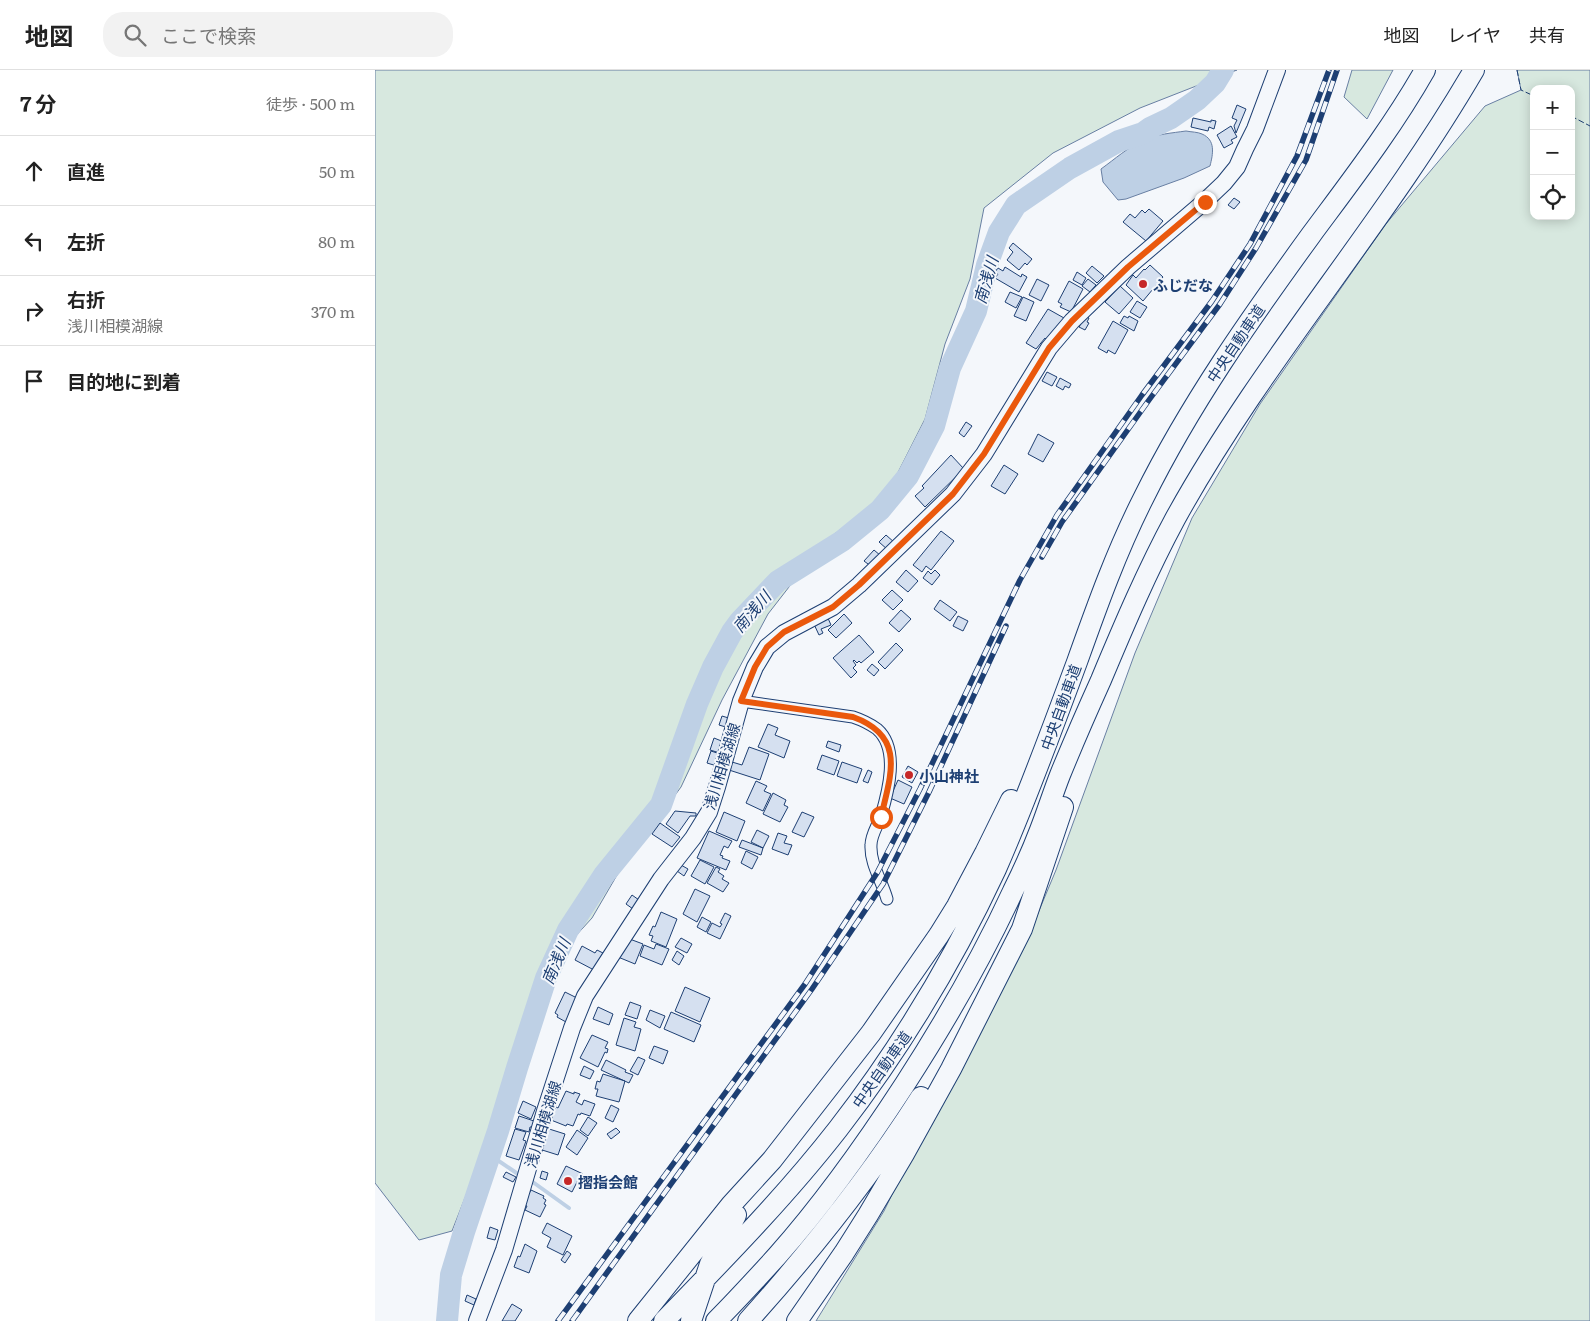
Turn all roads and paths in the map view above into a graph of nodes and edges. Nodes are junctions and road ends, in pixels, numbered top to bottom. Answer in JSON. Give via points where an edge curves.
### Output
{"nodes":[{"id":1,"x":1277,"y":70,"type":"edge"},
{"id":2,"x":1425,"y":70,"type":"edge"},
{"id":3,"x":1474,"y":70,"type":"edge"},
{"id":4,"x":1146,"y":577,"type":"junction"},
{"id":5,"x":1093,"y":616,"type":"junction"},
{"id":6,"x":741,"y":701,"type":"junction"},
{"id":7,"x":887,"y":899,"type":"dead end"},
{"id":8,"x":978,"y":1013,"type":"junction"},
{"id":9,"x":772,"y":1160,"type":"junction"},
{"id":10,"x":704,"y":1280,"type":"junction"},
{"id":11,"x":749,"y":1319,"type":"edge"},
{"id":12,"x":477,"y":1321,"type":"edge"},
{"id":13,"x":638,"y":1321,"type":"edge"},
{"id":14,"x":664,"y":1321,"type":"edge"},
{"id":15,"x":691,"y":1321,"type":"edge"},
{"id":16,"x":717,"y":1321,"type":"edge"},
{"id":17,"x":797,"y":1321,"type":"edge"}],
"edges":[{"from":1,"to":6,"type":"main road","name":"浅川相模湖線","via":[[1237,167],[1224,183],[1072,321],[1049,348],[984,454],[953,494],[833,607],[784,632],[767,647]]},
{"from":2,"to":5,"type":"highway","name":"中央自動車道","via":[[1391,124],[1206,386],[1144,497]]},
{"from":3,"to":4,"type":"highway","name":"中央自動車道","via":[[1402,183],[1241,411],[1192,489]]},
{"from":4,"to":8,"type":"highway","via":[[1022,929]]},
{"from":4,"to":16,"type":"highway","name":"中央自動車道","via":[[1063,768],[1038,835],[984,951],[927,1049],[853,1161],[778,1256]]},
{"from":5,"to":9,"type":"highway","via":[[998,829],[957,906],[871,1033]]},
{"from":5,"to":10,"type":"highway","name":"中央自動車道","via":[[1026,799],[995,871],[962,938],[921,1009],[861,1098],[815,1158]]},
{"from":6,"to":7,"type":"street","via":[[845,716],[878,730],[891,756],[891,772],[881,817],[871,843],[872,862]]},
{"from":6,"to":12,"type":"main road","name":"浅川相模湖線","via":[[709,812],[585,996],[545,1111],[504,1250]]},
{"from":8,"to":11,"type":"highway","via":[[867,1177]]},
{"from":8,"to":17,"type":"highway","via":[[890,1179]]},
{"from":9,"to":10,"type":"highway","via":[[724,1236]]},
{"from":9,"to":13,"type":"highway","via":[[731,1205]]},
{"from":10,"to":14,"type":"highway","name":"中央自動車道"},
{"from":10,"to":15,"type":"highway"}]}
